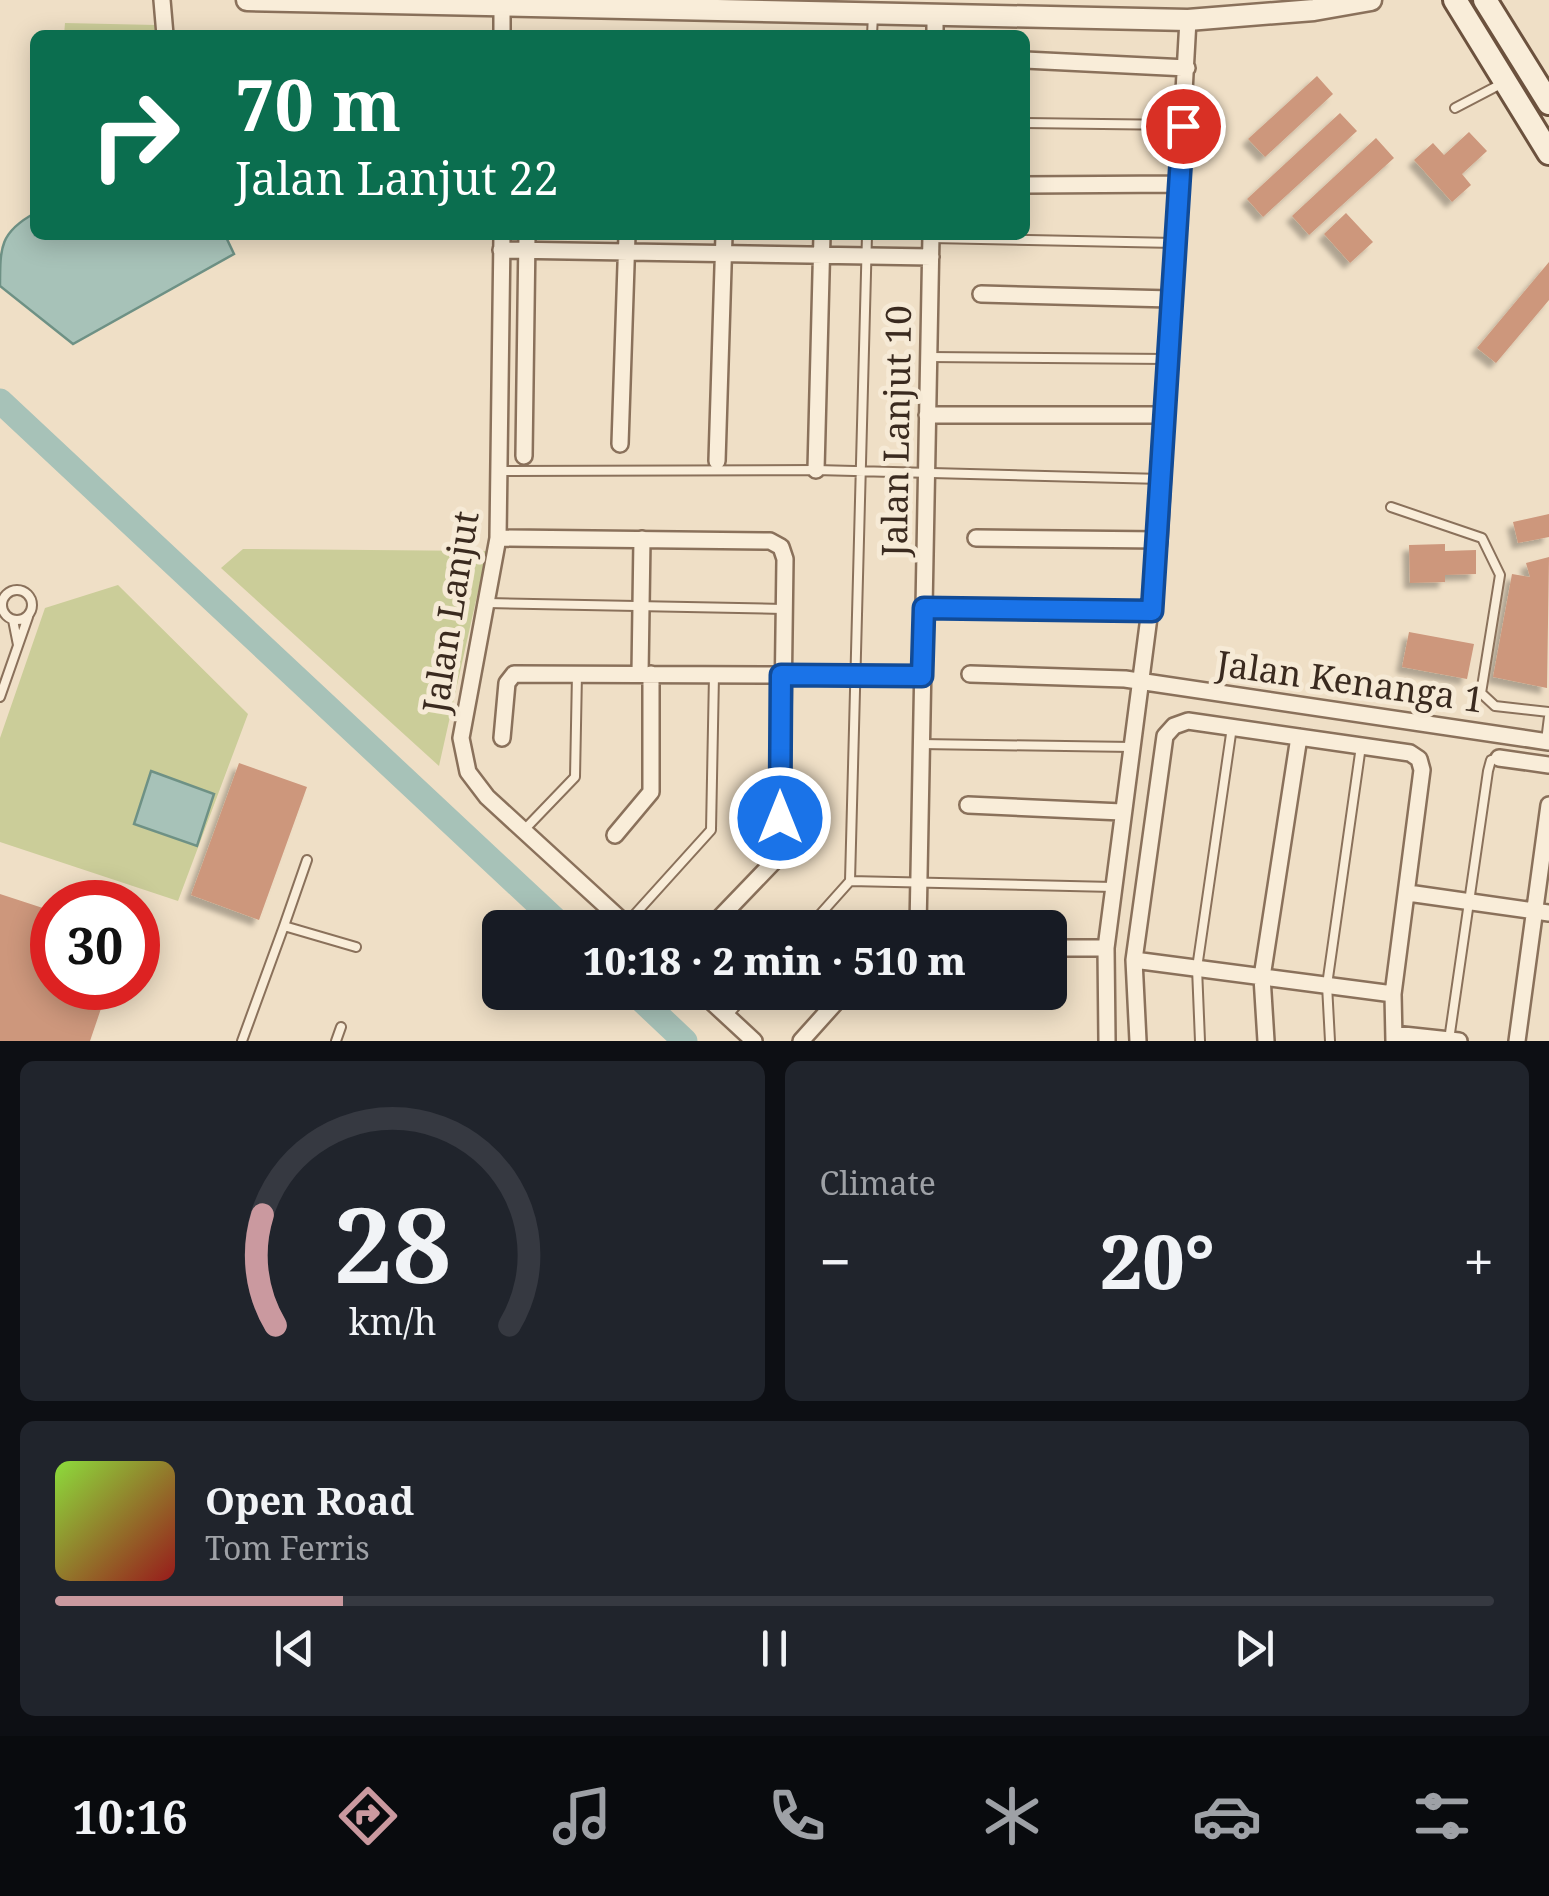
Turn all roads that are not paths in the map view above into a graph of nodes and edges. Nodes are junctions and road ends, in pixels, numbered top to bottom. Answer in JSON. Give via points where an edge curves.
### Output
{"nodes":[{"id":1,"x":162,"y":0,"type":"edge"},
{"id":2,"x":247,"y":0,"type":"edge"},
{"id":3,"x":1371,"y":0,"type":"edge"},
{"id":4,"x":1455,"y":0,"type":"edge"},
{"id":5,"x":1485,"y":0,"type":"edge"},
{"id":6,"x":635,"y":5,"type":"edge"},
{"id":7,"x":1313,"y":5,"type":"edge"},
{"id":8,"x":502,"y":8,"type":"junction"},
{"id":9,"x":1188,"y":20,"type":"junction"},
{"id":10,"x":872,"y":25,"type":"edge"},
{"id":11,"x":935,"y":26,"type":"edge"},
{"id":12,"x":165,"y":30,"type":"edge"},
{"id":13,"x":502,"y":30,"type":"edge"},
{"id":14,"x":1030,"y":60,"type":"edge"},
{"id":15,"x":1187,"y":68,"type":"junction"},
{"id":16,"x":1504,"y":82,"type":"junction"},
{"id":17,"x":1549,"y":103,"type":"edge"},
{"id":18,"x":1456,"y":108,"type":"dead end"},
{"id":19,"x":1030,"y":123,"type":"edge"},
{"id":20,"x":1183,"y":126,"type":"junction"},
{"id":21,"x":1549,"y":153,"type":"edge"},
{"id":22,"x":1179,"y":184,"type":"junction"},
{"id":23,"x":1030,"y":185,"type":"edge"},
{"id":24,"x":1030,"y":238,"type":"edge"},
{"id":25,"x":626,"y":240,"type":"edge"},
{"id":26,"x":724,"y":240,"type":"edge"},
{"id":27,"x":822,"y":240,"type":"edge"},
{"id":28,"x":867,"y":240,"type":"edge"},
{"id":29,"x":931,"y":240,"type":"edge"},
{"id":30,"x":502,"y":242,"type":"edge"},
{"id":31,"x":1175,"y":242,"type":"junction"},
{"id":32,"x":527,"y":243,"type":"edge"},
{"id":33,"x":626,"y":252,"type":"junction"},
{"id":34,"x":724,"y":254,"type":"junction"},
{"id":35,"x":822,"y":256,"type":"junction"},
{"id":36,"x":866,"y":256,"type":"junction"},
{"id":37,"x":930,"y":257,"type":"junction"},
{"id":38,"x":981,"y":294,"type":"dead end"},
{"id":39,"x":1171,"y":299,"type":"junction"},
{"id":40,"x":929,"y":356,"type":"junction"},
{"id":41,"x":1167,"y":359,"type":"junction"},
{"id":42,"x":928,"y":414,"type":"junction"},
{"id":43,"x":1164,"y":415,"type":"junction"},
{"id":44,"x":620,"y":444,"type":"dead end"},
{"id":45,"x":524,"y":456,"type":"dead end"},
{"id":46,"x":717,"y":461,"type":"dead end"},
{"id":47,"x":816,"y":470,"type":"junction"},
{"id":48,"x":499,"y":471,"type":"junction"},
{"id":49,"x":861,"y":472,"type":"junction"},
{"id":50,"x":926,"y":473,"type":"junction"},
{"id":51,"x":1162,"y":478,"type":"junction"},
{"id":52,"x":1391,"y":507,"type":"dead end"},
{"id":53,"x":498,"y":538,"type":"junction"},
{"id":54,"x":976,"y":538,"type":"dead end"},
{"id":55,"x":642,"y":540,"type":"junction"},
{"id":56,"x":1160,"y":540,"type":"junction"},
{"id":57,"x":486,"y":603,"type":"junction"},
{"id":58,"x":1,"y":604,"type":"edge"},
{"id":59,"x":641,"y":608,"type":"junction"},
{"id":60,"x":924,"y":608,"type":"junction"},
{"id":61,"x":783,"y":610,"type":"junction"},
{"id":62,"x":1152,"y":611,"type":"junction"},
{"id":63,"x":28,"y":615,"type":"junction"},
{"id":64,"x":13,"y":620,"type":"junction"},
{"id":65,"x":18,"y":645,"type":"junction"},
{"id":66,"x":577,"y":674,"type":"junction"},
{"id":67,"x":645,"y":674,"type":"junction"},
{"id":68,"x":970,"y":674,"type":"dead end"},
{"id":69,"x":714,"y":675,"type":"junction"},
{"id":70,"x":781,"y":675,"type":"junction"},
{"id":71,"x":855,"y":676,"type":"junction"},
{"id":72,"x":922,"y":676,"type":"junction"},
{"id":73,"x":1142,"y":682,"type":"junction"},
{"id":74,"x":0,"y":697,"type":"edge"},
{"id":75,"x":1549,"y":714,"type":"edge"},
{"id":76,"x":1232,"y":728,"type":"junction"},
{"id":77,"x":1299,"y":737,"type":"junction"},
{"id":78,"x":502,"y":738,"type":"dead end"},
{"id":79,"x":1547,"y":741,"type":"edge"},
{"id":80,"x":921,"y":744,"type":"junction"},
{"id":81,"x":1361,"y":746,"type":"junction"},
{"id":82,"x":1133,"y":747,"type":"junction"},
{"id":83,"x":1499,"y":758,"type":"joint"},
{"id":84,"x":1549,"y":765,"type":"edge"},
{"id":85,"x":968,"y":806,"type":"dead end"},
{"id":86,"x":1549,"y":806,"type":"edge"},
{"id":87,"x":1122,"y":812,"type":"junction"},
{"id":88,"x":524,"y":830,"type":"junction"},
{"id":89,"x":614,"y":835,"type":"dead end"},
{"id":90,"x":307,"y":860,"type":"dead end"},
{"id":91,"x":850,"y":881,"type":"junction"},
{"id":92,"x":918,"y":882,"type":"junction"},
{"id":93,"x":1114,"y":886,"type":"junction"},
{"id":94,"x":1408,"y":893,"type":"junction"},
{"id":95,"x":1471,"y":902,"type":"junction"},
{"id":96,"x":611,"y":910,"type":"edge"},
{"id":97,"x":642,"y":910,"type":"edge"},
{"id":98,"x":727,"y":910,"type":"edge"},
{"id":99,"x":824,"y":910,"type":"edge"},
{"id":100,"x":918,"y":910,"type":"edge"},
{"id":101,"x":1543,"y":912,"type":"edge"},
{"id":102,"x":284,"y":926,"type":"junction"},
{"id":103,"x":356,"y":947,"type":"dead end"},
{"id":104,"x":1067,"y":948,"type":"edge"},
{"id":105,"x":1106,"y":948,"type":"junction"},
{"id":106,"x":1134,"y":960,"type":"junction"},
{"id":107,"x":1197,"y":968,"type":"junction"},
{"id":108,"x":1262,"y":977,"type":"junction"},
{"id":109,"x":1327,"y":985,"type":"junction"},
{"id":110,"x":1393,"y":994,"type":"junction"},
{"id":111,"x":720,"y":1010,"type":"edge"},
{"id":112,"x":732,"y":1010,"type":"edge"},
{"id":113,"x":829,"y":1010,"type":"edge"},
{"id":114,"x":726,"y":1016,"type":"junction"},
{"id":115,"x":341,"y":1027,"type":"dead end"},
{"id":116,"x":1394,"y":1038,"type":"edge"},
{"id":117,"x":1450,"y":1040,"type":"edge"},
{"id":118,"x":242,"y":1041,"type":"edge"},
{"id":119,"x":336,"y":1041,"type":"edge"},
{"id":120,"x":754,"y":1041,"type":"edge"},
{"id":121,"x":801,"y":1041,"type":"edge"},
{"id":122,"x":1106,"y":1041,"type":"edge"},
{"id":123,"x":1138,"y":1041,"type":"edge"},
{"id":124,"x":1200,"y":1041,"type":"edge"},
{"id":125,"x":1266,"y":1041,"type":"edge"},
{"id":126,"x":1330,"y":1041,"type":"edge"},
{"id":127,"x":1459,"y":1041,"type":"edge"},
{"id":128,"x":1517,"y":1041,"type":"edge"}],
"edges":[{"from":1,"to":12,"type":"street"},
{"from":2,"to":8,"type":"street"},
{"from":3,"to":7,"type":"street"},
{"from":4,"to":16,"type":"main road"},
{"from":5,"to":17,"type":"main road"},
{"from":6,"to":8,"type":"street"},
{"from":6,"to":10,"type":"street"},
{"from":7,"to":9,"type":"street"},
{"from":8,"to":13,"type":"street"},
{"from":9,"to":11,"type":"street"},
{"from":9,"to":15,"type":"street"},
{"from":10,"to":11,"type":"street"},
{"from":14,"to":15,"type":"street"},
{"from":15,"to":20,"type":"street"},
{"from":16,"to":18,"type":"lane"},
{"from":16,"to":21,"type":"main road"},
{"from":19,"to":20,"type":"lane"},
{"from":20,"to":22,"type":"street"},
{"from":22,"to":23,"type":"street"},
{"from":22,"to":31,"type":"street"},
{"from":24,"to":31,"type":"lane"},
{"from":25,"to":33,"type":"street"},
{"from":26,"to":34,"type":"street"},
{"from":27,"to":35,"type":"street"},
{"from":28,"to":36,"type":"lane"},
{"from":29,"to":37,"type":"street","name":"Jalan Lanjut 10"},
{"from":30,"to":32,"type":"street"},
{"from":30,"to":48,"type":"street","name":"Jalan Lanjut"},
{"from":31,"to":39,"type":"street"},
{"from":32,"to":33,"type":"street"},
{"from":32,"to":45,"type":"street"},
{"from":33,"to":34,"type":"street"},
{"from":33,"to":44,"type":"street"},
{"from":34,"to":35,"type":"street"},
{"from":34,"to":46,"type":"street"},
{"from":35,"to":36,"type":"street"},
{"from":35,"to":47,"type":"street"},
{"from":36,"to":37,"type":"street"},
{"from":36,"to":49,"type":"lane"},
{"from":37,"to":40,"type":"street","name":"Jalan Lanjut 10"},
{"from":38,"to":39,"type":"street"},
{"from":39,"to":41,"type":"street"},
{"from":40,"to":41,"type":"lane"},
{"from":40,"to":42,"type":"street","name":"Jalan Lanjut 10"},
{"from":41,"to":43,"type":"street"},
{"from":42,"to":43,"type":"street"},
{"from":42,"to":50,"type":"street","name":"Jalan Lanjut 10"},
{"from":43,"to":51,"type":"street"},
{"from":47,"to":48,"type":"lane"},
{"from":47,"to":49,"type":"lane"},
{"from":48,"to":53,"type":"street","name":"Jalan Lanjut"},
{"from":49,"to":50,"type":"lane"},
{"from":49,"to":71,"type":"lane"},
{"from":50,"to":51,"type":"lane"},
{"from":50,"to":60,"type":"street","name":"Jalan Lanjut 10"},
{"from":51,"to":56,"type":"street"},
{"from":52,"to":75,"type":"lane","via":[[1482,538],[1500,576],[1481,693],[1495,706]]},
{"from":53,"to":55,"type":"street"},
{"from":53,"to":57,"type":"street","name":"Jalan Lanjut"},
{"from":54,"to":56,"type":"street"},
{"from":55,"to":59,"type":"street"},
{"from":55,"to":61,"type":"street","via":[[770,540],[786,559]]},
{"from":56,"to":62,"type":"street"},
{"from":57,"to":59,"type":"lane"},
{"from":57,"to":88,"type":"street","name":"Jalan Lanjut","via":[[461,738],[468,772]]},
{"from":58,"to":63,"type":"lane","via":[[12,592],[26,593],[32,601]]},
{"from":58,"to":64,"type":"lane"},
{"from":59,"to":61,"type":"lane"},
{"from":59,"to":67,"type":"street"},
{"from":60,"to":62,"type":"lane"},
{"from":60,"to":72,"type":"street","name":"Jalan Lanjut 10"},
{"from":61,"to":70,"type":"street"},
{"from":62,"to":73,"type":"street"},
{"from":63,"to":64,"type":"lane"},
{"from":63,"to":65,"type":"lane"},
{"from":64,"to":65,"type":"lane"},
{"from":65,"to":74,"type":"lane"},
{"from":66,"to":67,"type":"street"},
{"from":66,"to":78,"type":"street","via":[[511,676]]},
{"from":66,"to":88,"type":"lane","via":[[575,777]]},
{"from":67,"to":69,"type":"street"},
{"from":67,"to":89,"type":"street","via":[[651,792]]},
{"from":68,"to":73,"type":"street","name":"Jalan Kenanga 1"},
{"from":69,"to":70,"type":"street"},
{"from":69,"to":97,"type":"lane","via":[[711,830]]},
{"from":70,"to":71,"type":"lane"},
{"from":70,"to":98,"type":"street","via":[[780,854]]},
{"from":71,"to":72,"type":"lane"},
{"from":71,"to":91,"type":"lane"},
{"from":72,"to":80,"type":"street","name":"Jalan Lanjut 10"},
{"from":73,"to":79,"type":"street","name":"Jalan Kenanga 1"},
{"from":73,"to":82,"type":"street"},
{"from":75,"to":79,"type":"lane"},
{"from":76,"to":77,"type":"street"},
{"from":76,"to":106,"type":"street","via":[[1184,722],[1165,736]]},
{"from":76,"to":107,"type":"lane"},
{"from":77,"to":81,"type":"street"},
{"from":77,"to":108,"type":"street"},
{"from":80,"to":82,"type":"lane"},
{"from":80,"to":92,"type":"street","name":"Jalan Lanjut 10"},
{"from":81,"to":94,"type":"street","via":[[1414,754],[1422,770]]},
{"from":81,"to":109,"type":"lane"},
{"from":82,"to":87,"type":"street"},
{"from":83,"to":84,"type":"street"},
{"from":83,"to":95,"type":"lane","via":[[1488,771]]},
{"from":85,"to":87,"type":"street"},
{"from":86,"to":101,"type":"street"},
{"from":87,"to":93,"type":"street"},
{"from":88,"to":96,"type":"street","name":"Jalan Lanjut"},
{"from":90,"to":102,"type":"lane"},
{"from":91,"to":92,"type":"lane"},
{"from":91,"to":99,"type":"lane"},
{"from":92,"to":93,"type":"lane"},
{"from":92,"to":100,"type":"street","name":"Jalan Lanjut 10"},
{"from":93,"to":105,"type":"street"},
{"from":94,"to":95,"type":"street"},
{"from":94,"to":110,"type":"street"},
{"from":95,"to":101,"type":"street"},
{"from":95,"to":117,"type":"lane"},
{"from":101,"to":128,"type":"street"},
{"from":102,"to":103,"type":"lane"},
{"from":102,"to":118,"type":"lane"},
{"from":104,"to":105,"type":"street"},
{"from":105,"to":122,"type":"street"},
{"from":106,"to":107,"type":"street"},
{"from":106,"to":123,"type":"street"},
{"from":107,"to":108,"type":"street"},
{"from":107,"to":124,"type":"lane"},
{"from":108,"to":109,"type":"street"},
{"from":108,"to":125,"type":"street"},
{"from":109,"to":110,"type":"street"},
{"from":109,"to":126,"type":"lane"},
{"from":110,"to":116,"type":"street"},
{"from":111,"to":114,"type":"street"},
{"from":112,"to":114,"type":"lane"},
{"from":113,"to":121,"type":"street"},
{"from":114,"to":120,"type":"street"},
{"from":115,"to":119,"type":"lane"},
{"from":116,"to":117,"type":"street"},
{"from":117,"to":127,"type":"street"}]}
